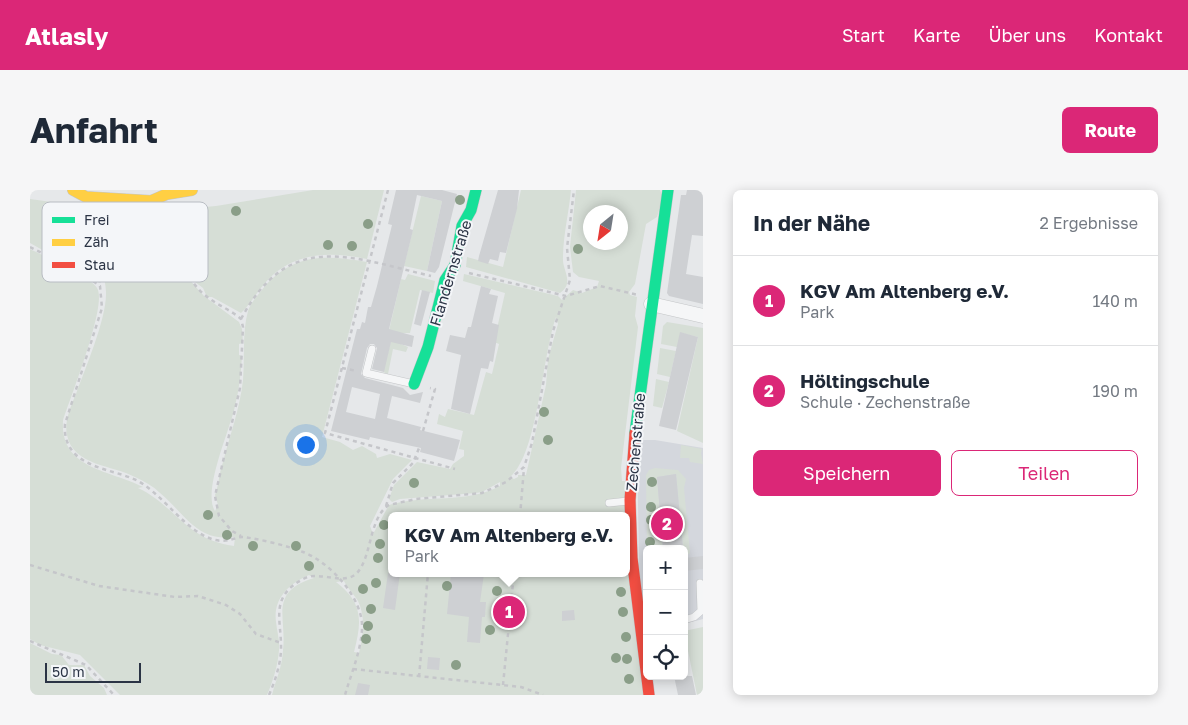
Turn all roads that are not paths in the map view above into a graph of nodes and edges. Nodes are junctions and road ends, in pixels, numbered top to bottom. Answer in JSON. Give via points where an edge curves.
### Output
{"nodes":[{"id":1,"x":192,"y":190,"type":"edge"},
{"id":2,"x":476,"y":190,"type":"edge"},
{"id":3,"x":668,"y":190,"type":"edge"},
{"id":4,"x":167,"y":192,"type":"edge"},
{"id":5,"x":70,"y":194,"type":"edge"},
{"id":6,"x":651,"y":304,"type":"junction"},
{"id":7,"x":703,"y":316,"type":"edge"},
{"id":8,"x":372,"y":349,"type":"dead end"},
{"id":9,"x":414,"y":384,"type":"joint"},
{"id":10,"x":630,"y":500,"type":"junction"},
{"id":11,"x":609,"y":502,"type":"dead end"},
{"id":12,"x":700,"y":583,"type":"dead end"},
{"id":13,"x":688,"y":619,"type":"edge"},
{"id":14,"x":643,"y":622,"type":"edge"},
{"id":15,"x":645,"y":635,"type":"edge"},
{"id":16,"x":649,"y":695,"type":"edge"}],
"edges":[{"from":1,"to":4,"type":"street"},
{"from":2,"to":9,"type":"street","name":"Flandernstraße","via":[[471,210],[462,226],[455,266],[445,280],[428,347]]},
{"from":3,"to":6,"type":"street","name":"Zechenstraße"},
{"from":4,"to":5,"type":"street","via":[[151,201]]},
{"from":6,"to":7,"type":"street"},
{"from":6,"to":10,"type":"street","name":"Zechenstraße"},
{"from":8,"to":9,"type":"lane","via":[[366,373]]},
{"from":10,"to":11,"type":"lane"},
{"from":10,"to":14,"type":"street","name":"Zechenstraße","via":[[632,558]]},
{"from":12,"to":13,"type":"lane","via":[[701,611]]},
{"from":15,"to":16,"type":"street","name":"Zechenstraße"}]}
